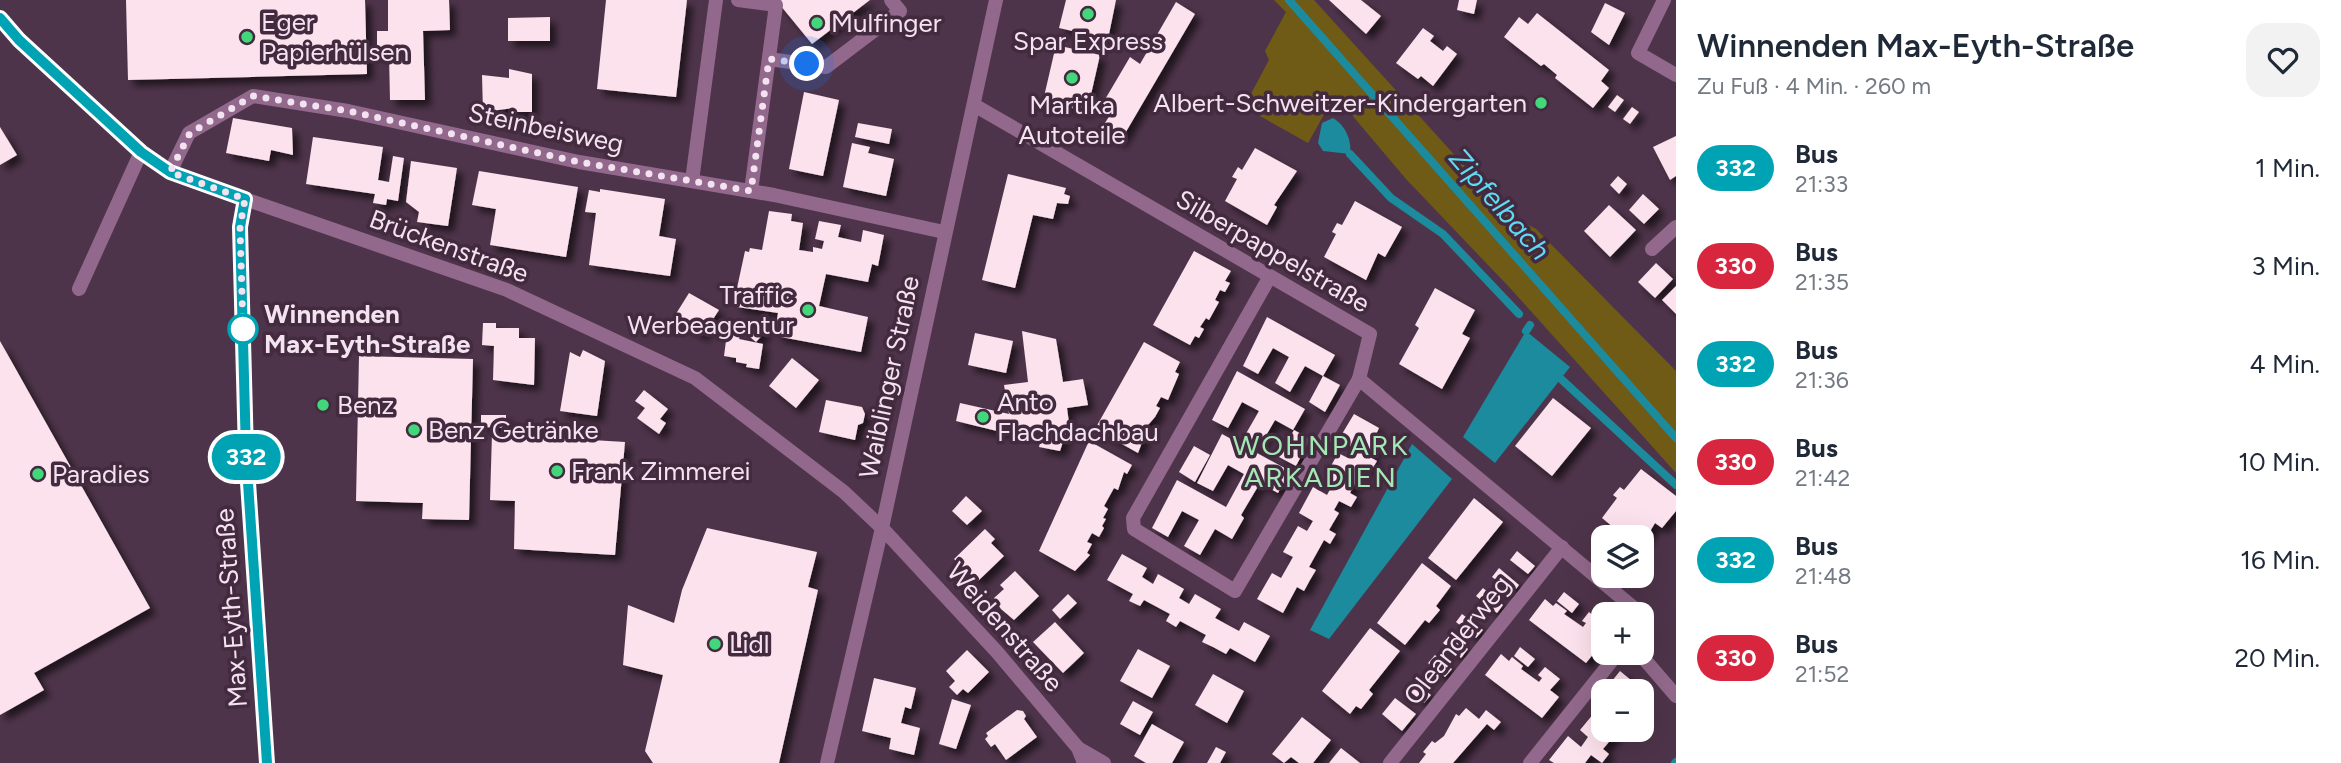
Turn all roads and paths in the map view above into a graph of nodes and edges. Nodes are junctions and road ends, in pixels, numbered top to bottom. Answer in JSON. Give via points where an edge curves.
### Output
{"nodes":[{"id":1,"x":716,"y":0,"type":"edge"},
{"id":2,"x":738,"y":0,"type":"edge"},
{"id":3,"x":891,"y":0,"type":"edge"},
{"id":4,"x":996,"y":0,"type":"edge"},
{"id":5,"x":1664,"y":0,"type":"edge"},
{"id":6,"x":0,"y":18,"type":"edge"},
{"id":7,"x":769,"y":59,"type":"junction"},
{"id":8,"x":1676,"y":75,"type":"edge"},
{"id":9,"x":974,"y":105,"type":"junction"},
{"id":10,"x":141,"y":152,"type":"junction"},
{"id":11,"x":170,"y":172,"type":"junction"},
{"id":12,"x":692,"y":181,"type":"junction"},
{"id":13,"x":751,"y":191,"type":"junction"},
{"id":14,"x":245,"y":199,"type":"junction"},
{"id":15,"x":1676,"y":227,"type":"edge"},
{"id":16,"x":944,"y":232,"type":"junction"},
{"id":17,"x":1652,"y":249,"type":"dead end"},
{"id":18,"x":1269,"y":278,"type":"junction"},
{"id":19,"x":79,"y":289,"type":"dead end"},
{"id":20,"x":1359,"y":379,"type":"junction"},
{"id":21,"x":882,"y":528,"type":"junction"},
{"id":22,"x":1562,"y":547,"type":"junction"},
{"id":23,"x":1627,"y":602,"type":"edge"},
{"id":24,"x":1608,"y":665,"type":"edge"},
{"id":25,"x":1649,"y":665,"type":"edge"},
{"id":26,"x":1676,"y":696,"type":"edge"},
{"id":27,"x":1078,"y":748,"type":"junction"},
{"id":28,"x":267,"y":763,"type":"edge"},
{"id":29,"x":827,"y":763,"type":"edge"},
{"id":30,"x":1084,"y":763,"type":"edge"},
{"id":31,"x":1104,"y":763,"type":"edge"},
{"id":32,"x":1390,"y":763,"type":"edge"},
{"id":33,"x":1530,"y":763,"type":"edge"}],
"edges":[{"from":1,"to":12,"type":"street"},
{"from":2,"to":7,"type":"street","via":[[776,5]]},
{"from":3,"to":7,"type":"street","via":[[900,11],[826,67]]},
{"from":4,"to":9,"type":"street","name":"Waiblinger Straße"},
{"from":5,"to":8,"type":"street","via":[[1638,53]]},
{"from":6,"to":10,"type":"main road","name":"Brückenstraße"},
{"from":7,"to":13,"type":"street"},
{"from":9,"to":16,"type":"street","name":"Waiblinger Straße"},
{"from":9,"to":18,"type":"street","name":"Silberpappelstraße"},
{"from":10,"to":11,"type":"main road","name":"Brückenstraße"},
{"from":10,"to":19,"type":"street"},
{"from":11,"to":12,"type":"street","name":"Steinbeisweg","via":[[190,133],[253,96]]},
{"from":11,"to":14,"type":"main road","name":"Brückenstraße"},
{"from":12,"to":13,"type":"street","name":"Steinbeisweg"},
{"from":13,"to":16,"type":"street","name":"Steinbeisweg"},
{"from":14,"to":21,"type":"street","name":"Brückenstraße","via":[[507,290],[695,378],[844,492]]},
{"from":14,"to":28,"type":"main road","name":"Max-Eyth-Straße","via":[[240,227],[246,453]]},
{"from":15,"to":17,"type":"street"},
{"from":16,"to":21,"type":"street","name":"Waiblinger Straße"},
{"from":18,"to":20,"type":"street","name":"Silberpappelstraße","via":[[1370,334]]},
{"from":18,"to":20,"type":"street","via":[[1133,518],[1134,529],[1235,591]]},
{"from":20,"to":22,"type":"street"},
{"from":21,"to":27,"type":"street","name":"Weidenstraße"},
{"from":21,"to":29,"type":"street","name":"Waiblinger Straße"},
{"from":22,"to":23,"type":"street"},
{"from":22,"to":32,"type":"street","name":"Oleanderweg"},
{"from":24,"to":33,"type":"street"},
{"from":25,"to":26,"type":"street"},
{"from":27,"to":30,"type":"street","name":"Weidenstraße"},
{"from":27,"to":31,"type":"street"}]}
